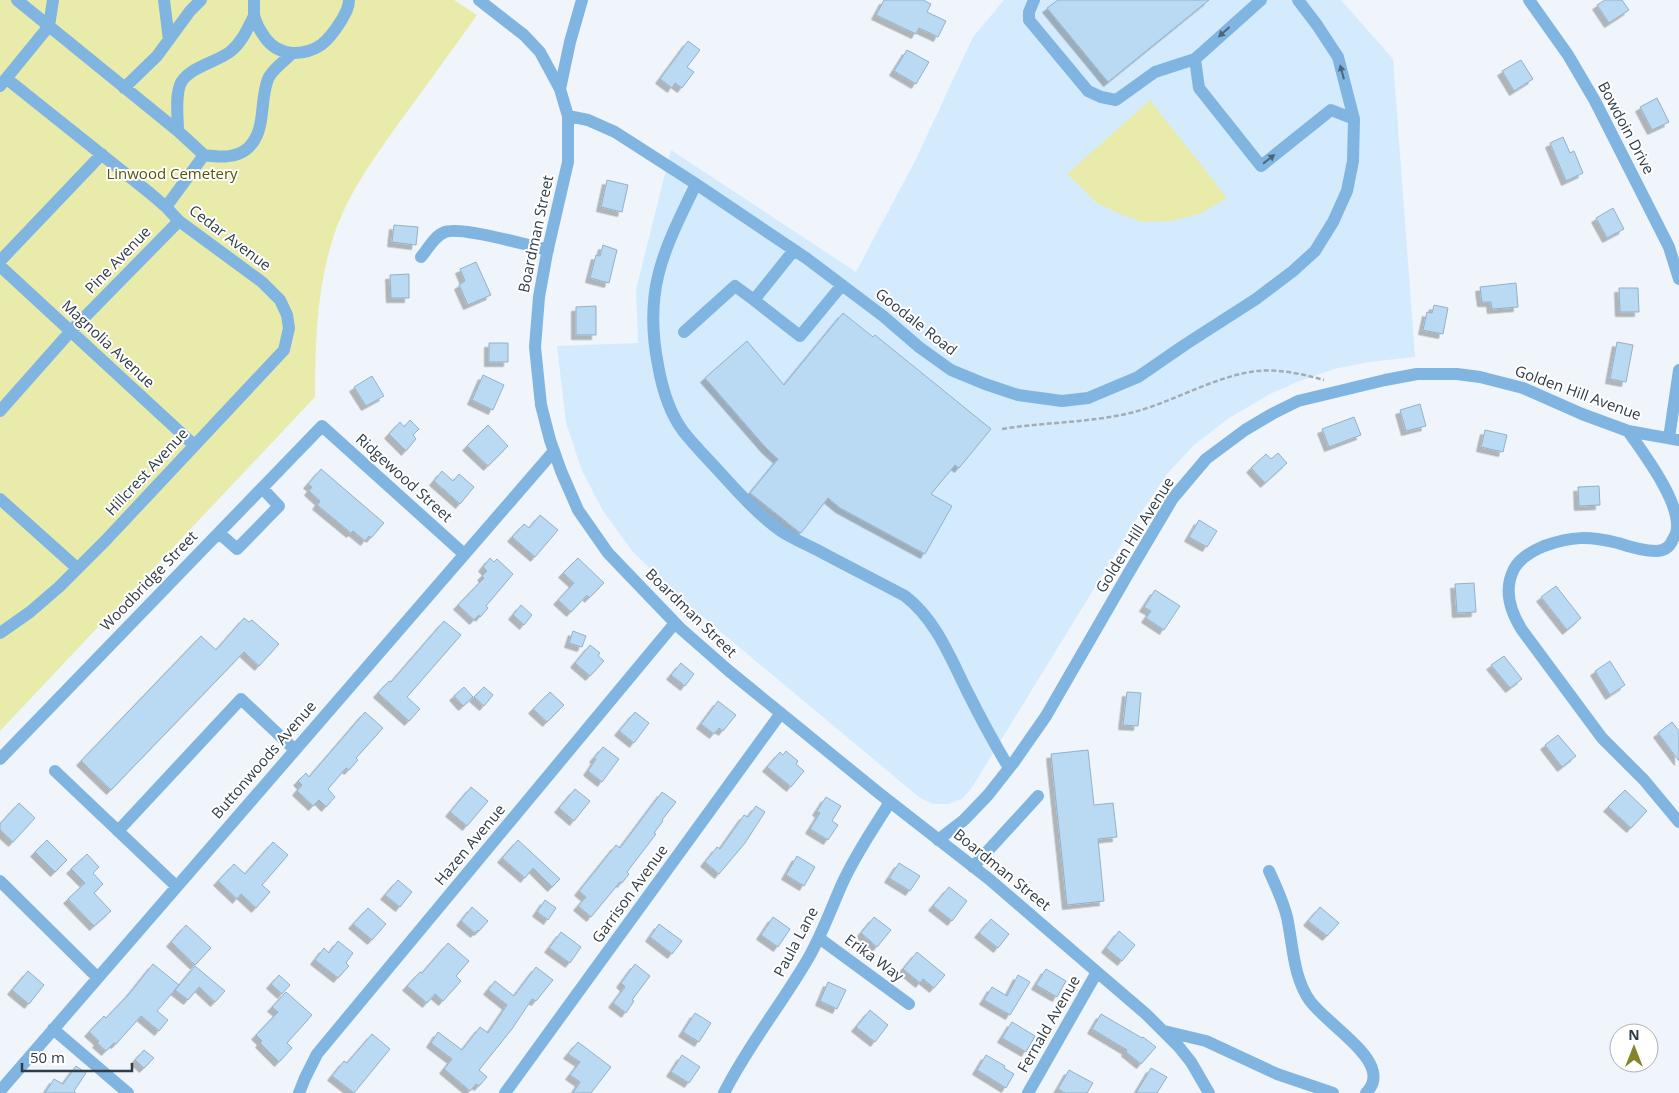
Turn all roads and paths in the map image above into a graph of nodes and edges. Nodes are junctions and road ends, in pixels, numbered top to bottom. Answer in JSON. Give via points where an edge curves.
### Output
{"nodes":[{"id":1,"x":17,"y":0,"type":"edge"},
{"id":2,"x":53,"y":0,"type":"edge"},
{"id":3,"x":164,"y":0,"type":"edge"},
{"id":4,"x":201,"y":0,"type":"edge"},
{"id":5,"x":254,"y":0,"type":"edge"},
{"id":6,"x":349,"y":0,"type":"edge"},
{"id":7,"x":479,"y":0,"type":"edge"},
{"id":8,"x":582,"y":0,"type":"edge"},
{"id":9,"x":1034,"y":0,"type":"edge"},
{"id":10,"x":1261,"y":0,"type":"edge"},
{"id":11,"x":1298,"y":0,"type":"edge"},
{"id":12,"x":1529,"y":0,"type":"edge"},
{"id":13,"x":254,"y":16,"type":"junction"},
{"id":14,"x":49,"y":26,"type":"junction"},
{"id":15,"x":168,"y":40,"type":"junction"},
{"id":16,"x":291,"y":54,"type":"junction"},
{"id":17,"x":1195,"y":59,"type":"junction"},
{"id":18,"x":3,"y":82,"type":"edge"},
{"id":19,"x":124,"y":88,"type":"junction"},
{"id":20,"x":560,"y":89,"type":"junction"},
{"id":21,"x":568,"y":116,"type":"junction"},
{"id":22,"x":1354,"y":119,"type":"junction"},
{"id":23,"x":178,"y":131,"type":"junction"},
{"id":24,"x":102,"y":154,"type":"junction"},
{"id":25,"x":204,"y":155,"type":"junction"},
{"id":26,"x":696,"y":184,"type":"junction"},
{"id":27,"x":166,"y":207,"type":"junction"},
{"id":28,"x":179,"y":221,"type":"junction"},
{"id":29,"x":548,"y":250,"type":"junction"},
{"id":30,"x":794,"y":250,"type":"junction"},
{"id":31,"x":422,"y":258,"type":"dead end"},
{"id":32,"x":0,"y":261,"type":"edge"},
{"id":33,"x":0,"y":266,"type":"edge"},
{"id":34,"x":1679,"y":279,"type":"edge"},
{"id":35,"x":842,"y":285,"type":"junction"},
{"id":36,"x":754,"y":300,"type":"junction"},
{"id":37,"x":287,"y":315,"type":"joint"},
{"id":38,"x":70,"y":332,"type":"junction"},
{"id":39,"x":684,"y":332,"type":"dead end"},
{"id":40,"x":1679,"y":370,"type":"edge"},
{"id":41,"x":1340,"y":390,"type":"junction"},
{"id":42,"x":0,"y":411,"type":"edge"},
{"id":43,"x":322,"y":426,"type":"joint"},
{"id":44,"x":1002,"y":429,"type":"dead end"},
{"id":45,"x":1628,"y":431,"type":"junction"},
{"id":46,"x":1674,"y":439,"type":"edge"},
{"id":47,"x":194,"y":445,"type":"junction"},
{"id":48,"x":554,"y":451,"type":"junction"},
{"id":49,"x":262,"y":488,"type":"junction"},
{"id":50,"x":2,"y":504,"type":"edge"},
{"id":51,"x":219,"y":533,"type":"junction"},
{"id":52,"x":464,"y":554,"type":"junction"},
{"id":53,"x":77,"y":568,"type":"junction"},
{"id":54,"x":675,"y":623,"type":"junction"},
{"id":55,"x":0,"y":634,"type":"edge"},
{"id":56,"x":781,"y":713,"type":"junction"},
{"id":57,"x":295,"y":750,"type":"junction"},
{"id":58,"x":0,"y":759,"type":"edge"},
{"id":59,"x":1009,"y":768,"type":"junction"},
{"id":60,"x":55,"y":771,"type":"dead end"},
{"id":61,"x":1038,"y":796,"type":"dead end"},
{"id":62,"x":890,"y":802,"type":"junction"},
{"id":63,"x":1679,"y":822,"type":"edge"},
{"id":64,"x":118,"y":831,"type":"junction"},
{"id":65,"x":938,"y":840,"type":"junction"},
{"id":66,"x":973,"y":867,"type":"junction"},
{"id":67,"x":1269,"y":871,"type":"dead end"},
{"id":68,"x":0,"y":881,"type":"edge"},
{"id":69,"x":176,"y":886,"type":"junction"},
{"id":70,"x":819,"y":938,"type":"junction"},
{"id":71,"x":1097,"y":972,"type":"junction"},
{"id":72,"x":98,"y":978,"type":"junction"},
{"id":73,"x":909,"y":1004,"type":"dead end"},
{"id":74,"x":53,"y":1029,"type":"junction"},
{"id":75,"x":1164,"y":1031,"type":"junction"},
{"id":76,"x":0,"y":1090,"type":"edge"},
{"id":77,"x":128,"y":1093,"type":"edge"},
{"id":78,"x":299,"y":1093,"type":"edge"},
{"id":79,"x":505,"y":1093,"type":"edge"},
{"id":80,"x":724,"y":1093,"type":"edge"},
{"id":81,"x":1028,"y":1093,"type":"edge"},
{"id":82,"x":1209,"y":1093,"type":"edge"},
{"id":83,"x":1333,"y":1093,"type":"edge"},
{"id":84,"x":1366,"y":1093,"type":"edge"}],
"edges":[{"from":1,"to":14,"type":"street"},
{"from":2,"to":14,"type":"street"},
{"from":3,"to":15,"type":"street"},
{"from":4,"to":15,"type":"street"},
{"from":5,"to":13,"type":"street"},
{"from":6,"to":16,"type":"street","via":[[346,13],[323,44]]},
{"from":7,"to":20,"type":"street","name":"Boardman Street","via":[[524,35],[540,52]]},
{"from":8,"to":20,"type":"street"},
{"from":9,"to":17,"type":"street","via":[[1029,20],[1088,91],[1101,97],[1116,100],[1155,72]]},
{"from":10,"to":17,"type":"street","one_way":true},
{"from":22,"to":11,"type":"street","name":"Goodale Road","one_way":true,"via":[[1338,57]]},
{"from":12,"to":34,"type":"street","name":"Bowdoin Drive","via":[[1568,55],[1599,109],[1669,247]]},
{"from":13,"to":16,"type":"street","via":[[259,30],[269,42]]},
{"from":13,"to":23,"type":"street","via":[[233,50],[188,74],[181,83],[177,105]]},
{"from":14,"to":18,"type":"street"},
{"from":14,"to":19,"type":"street"},
{"from":15,"to":19,"type":"street","via":[[157,56]]},
{"from":16,"to":25,"type":"street","via":[[268,78],[256,139],[238,155]]},
{"from":17,"to":22,"type":"street","one_way":true,"via":[[1199,88],[1260,166],[1331,110]]},
{"from":18,"to":24,"type":"street","name":"Cedar Avenue"},
{"from":19,"to":23,"type":"street"},
{"from":20,"to":21,"type":"street","name":"Boardman Street"},
{"from":21,"to":26,"type":"street","name":"Goodale Road","via":[[588,120],[615,132]]},
{"from":21,"to":29,"type":"street","name":"Boardman Street","via":[[568,162]]},
{"from":22,"to":35,"type":"street","name":"Goodale Road","via":[[1353,161],[1347,191],[1315,251],[1256,299],[1138,377],[1088,398],[1062,401],[1018,395],[952,370]]},
{"from":23,"to":25,"type":"street"},
{"from":24,"to":27,"type":"street","name":"Cedar Avenue"},
{"from":24,"to":32,"type":"street"},
{"from":25,"to":27,"type":"street"},
{"from":26,"to":30,"type":"street","name":"Goodale Road"},
{"from":26,"to":59,"type":"street","via":[[670,237],[655,286],[655,353],[669,406],[683,431],[764,518],[783,532],[917,605],[941,638],[988,734]]},
{"from":27,"to":28,"type":"street","name":"Cedar Avenue"},
{"from":28,"to":37,"type":"street","name":"Cedar Avenue","via":[[262,282],[280,300]]},
{"from":28,"to":38,"type":"street","name":"Pine Avenue"},
{"from":29,"to":31,"type":"street","via":[[461,230],[446,232],[435,239]]},
{"from":29,"to":48,"type":"street","name":"Boardman Street","via":[[539,297],[535,347],[541,405]]},
{"from":30,"to":35,"type":"street","name":"Goodale Road"},
{"from":30,"to":36,"type":"street"},
{"from":33,"to":38,"type":"street","name":"Magnolia Avenue"},
{"from":35,"to":36,"type":"street","via":[[800,336]]},
{"from":36,"to":39,"type":"street","via":[[735,286]]},
{"from":37,"to":47,"type":"street","name":"Hillcrest Avenue","via":[[289,328],[284,350]]},
{"from":38,"to":42,"type":"street","name":"Pine Avenue"},
{"from":38,"to":47,"type":"street","name":"Magnolia Avenue"},
{"from":40,"to":46,"type":"street"},
{"from":41,"to":44,"type":"path","via":[[1333,383],[1308,375],[1256,371],[1129,413]]},
{"from":41,"to":45,"type":"street","name":"Golden Hill Avenue","via":[[1417,374],[1480,377],[1523,388]]},
{"from":41,"to":59,"type":"street","name":"Golden Hill Avenue","via":[[1298,401],[1245,430],[1206,460],[1190,478],[1173,498],[1046,716]]},
{"from":43,"to":49,"type":"street","name":"Woodbridge Street"},
{"from":43,"to":52,"type":"street","name":"Ridgewood Street"},
{"from":45,"to":46,"type":"street","name":"Golden Hill Avenue"},
{"from":45,"to":63,"type":"street","via":[[1674,504],[1677,528],[1672,542],[1659,551],[1650,551],[1601,539],[1558,541],[1533,552],[1517,564],[1508,593],[1514,618],[1602,738],[1644,780]]},
{"from":47,"to":53,"type":"street","name":"Hillcrest Avenue"},
{"from":48,"to":52,"type":"street","name":"Buttonwoods Avenue"},
{"from":48,"to":54,"type":"street","name":"Boardman Street","via":[[578,510],[593,532],[608,553]]},
{"from":49,"to":51,"type":"street","name":"Woodbridge Street"},
{"from":49,"to":51,"type":"street","via":[[279,506],[237,549]]},
{"from":50,"to":53,"type":"street"},
{"from":51,"to":58,"type":"street","name":"Woodbridge Street"},
{"from":52,"to":57,"type":"street","name":"Buttonwoods Avenue"},
{"from":53,"to":55,"type":"street","name":"Hillcrest Avenue","via":[[30,612]]},
{"from":54,"to":56,"type":"street","name":"Boardman Street"},
{"from":54,"to":78,"type":"street","name":"Hazen Avenue","via":[[317,1054]]},
{"from":56,"to":62,"type":"street","name":"Boardman Street"},
{"from":56,"to":79,"type":"street","name":"Garrison Avenue"},
{"from":57,"to":64,"type":"street","via":[[240,700]]},
{"from":57,"to":69,"type":"street","name":"Buttonwoods Avenue"},
{"from":59,"to":65,"type":"street","name":"Golden Hill Avenue","via":[[964,820]]},
{"from":60,"to":64,"type":"street"},
{"from":61,"to":66,"type":"street"},
{"from":62,"to":65,"type":"street","name":"Boardman Street"},
{"from":62,"to":70,"type":"street","name":"Paula Lane","via":[[857,855]]},
{"from":64,"to":69,"type":"street"},
{"from":65,"to":66,"type":"street","name":"Boardman Street"},
{"from":66,"to":71,"type":"street","name":"Boardman Street"},
{"from":67,"to":84,"type":"street","via":[[1284,906],[1293,956],[1305,992],[1369,1063],[1373,1080]]},
{"from":68,"to":72,"type":"street"},
{"from":69,"to":72,"type":"street","name":"Buttonwoods Avenue"},
{"from":70,"to":73,"type":"street","name":"Erika Way"},
{"from":70,"to":80,"type":"street","name":"Paula Lane"},
{"from":71,"to":75,"type":"street","name":"Boardman Street"},
{"from":71,"to":81,"type":"street","name":"Fernald Avenue"},
{"from":72,"to":74,"type":"street","name":"Buttonwoods Avenue"},
{"from":74,"to":76,"type":"street","name":"Buttonwoods Avenue"},
{"from":74,"to":77,"type":"street"},
{"from":75,"to":82,"type":"street","name":"Boardman Street","via":[[1191,1062]]},
{"from":75,"to":83,"type":"street","via":[[1206,1041],[1278,1074]]}]}
